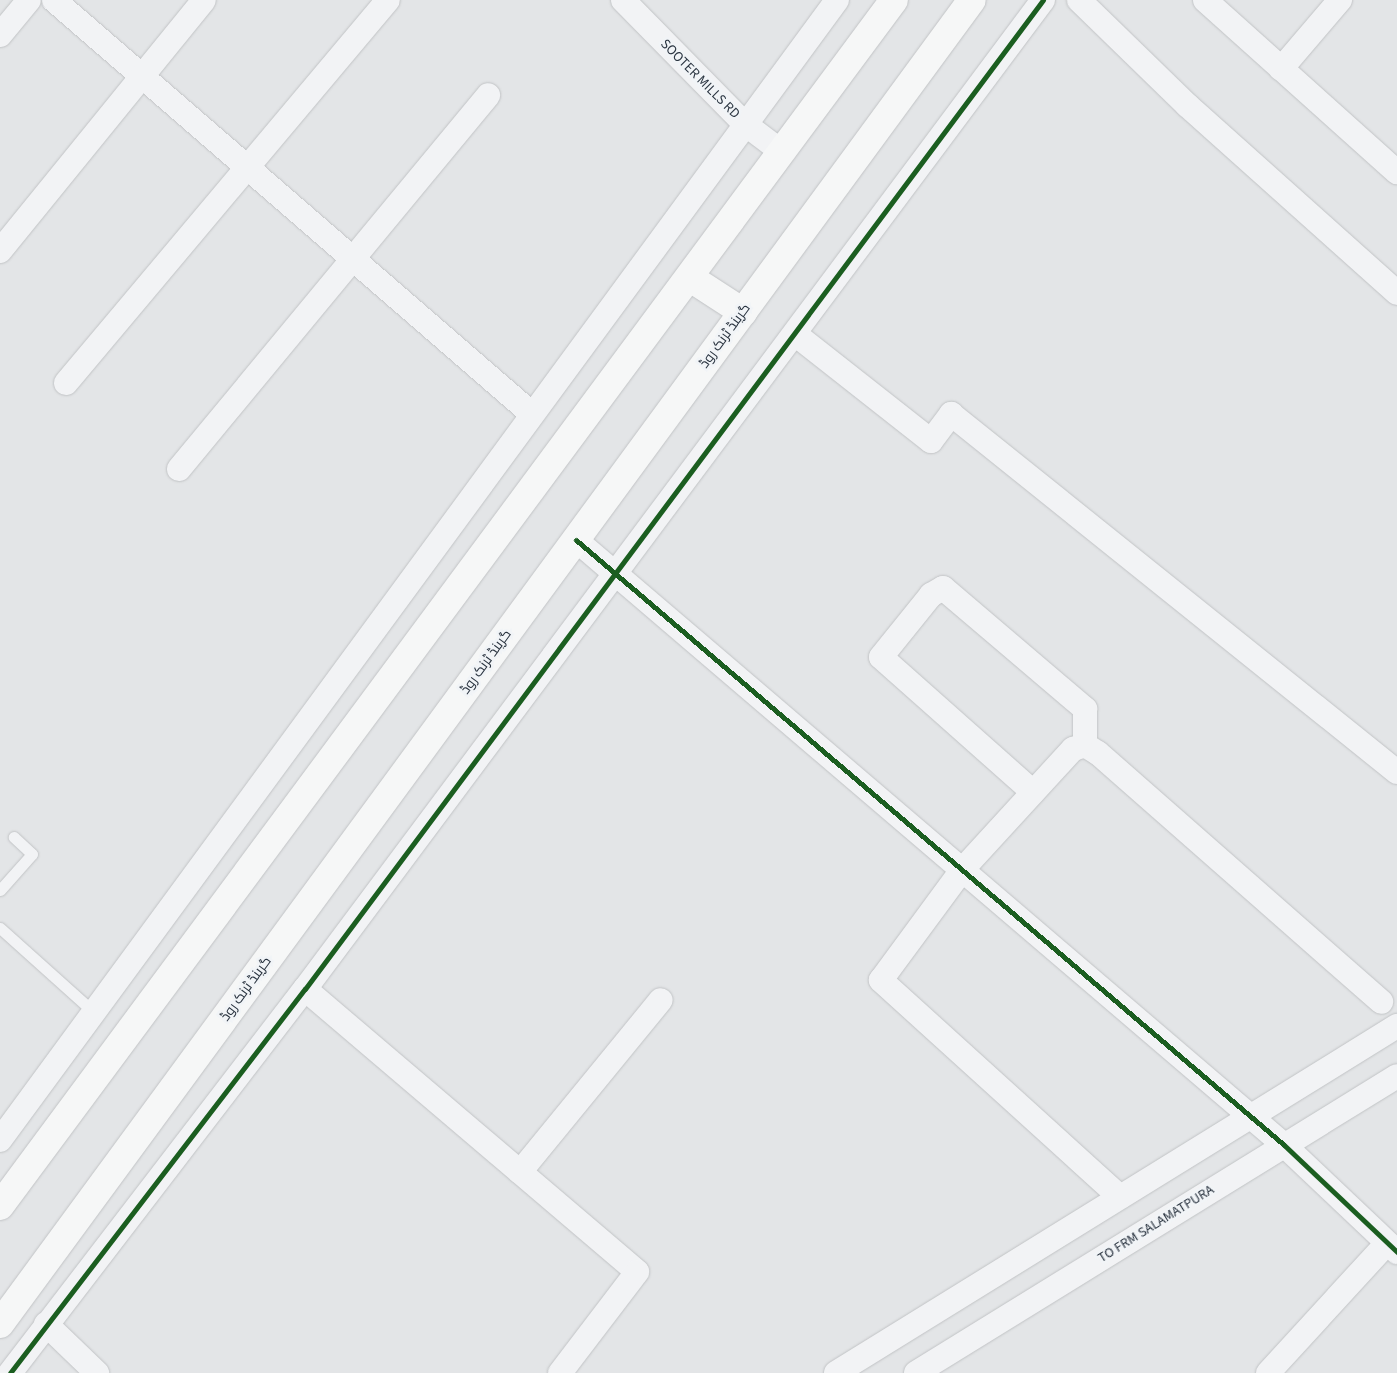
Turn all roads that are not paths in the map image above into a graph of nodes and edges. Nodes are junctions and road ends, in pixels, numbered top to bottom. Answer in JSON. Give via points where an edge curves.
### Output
{"nodes":[{"id":1,"x":29,"y":0,"type":"edge"},
{"id":2,"x":54,"y":0,"type":"edge"},
{"id":3,"x":204,"y":0,"type":"edge"},
{"id":4,"x":388,"y":0,"type":"edge"},
{"id":5,"x":623,"y":0,"type":"edge"},
{"id":6,"x":837,"y":0,"type":"edge"},
{"id":7,"x":894,"y":0,"type":"edge"},
{"id":8,"x":972,"y":0,"type":"edge"},
{"id":9,"x":1043,"y":0,"type":"edge"},
{"id":10,"x":1079,"y":0,"type":"edge"},
{"id":11,"x":1205,"y":0,"type":"edge"},
{"id":12,"x":1340,"y":0,"type":"edge"},
{"id":13,"x":0,"y":35,"type":"edge"},
{"id":14,"x":1281,"y":69,"type":"junction"},
{"id":15,"x":141,"y":76,"type":"junction"},
{"id":16,"x":488,"y":95,"type":"dead end"},
{"id":17,"x":745,"y":124,"type":"junction"},
{"id":18,"x":782,"y":152,"type":"junction"},
{"id":19,"x":246,"y":166,"type":"junction"},
{"id":20,"x":1395,"y":166,"type":"edge"},
{"id":21,"x":0,"y":251,"type":"edge"},
{"id":22,"x":352,"y":258,"type":"junction"},
{"id":23,"x":692,"y":279,"type":"junction"},
{"id":24,"x":1397,"y":293,"type":"edge"},
{"id":25,"x":743,"y":312,"type":"junction"},
{"id":26,"x":795,"y":334,"type":"junction"},
{"id":27,"x":66,"y":383,"type":"dead end"},
{"id":28,"x":532,"y":414,"type":"junction"},
{"id":29,"x":180,"y":469,"type":"dead end"},
{"id":30,"x":576,"y":540,"type":"junction"},
{"id":31,"x":616,"y":572,"type":"junction"},
{"id":32,"x":1085,"y":745,"type":"junction"},
{"id":33,"x":1397,"y":772,"type":"edge"},
{"id":34,"x":1033,"y":792,"type":"junction"},
{"id":35,"x":14,"y":837,"type":"dead end"},
{"id":36,"x":962,"y":870,"type":"junction"},
{"id":37,"x":0,"y":890,"type":"edge"},
{"id":38,"x":0,"y":928,"type":"edge"},
{"id":39,"x":305,"y":989,"type":"junction"},
{"id":40,"x":661,"y":1000,"type":"dead end"},
{"id":41,"x":1381,"y":1002,"type":"dead end"},
{"id":42,"x":96,"y":1014,"type":"junction"},
{"id":43,"x":1397,"y":1026,"type":"edge"},
{"id":44,"x":1397,"y":1076,"type":"edge"},
{"id":45,"x":1250,"y":1117,"type":"junction"},
{"id":46,"x":0,"y":1140,"type":"edge"},
{"id":47,"x":1284,"y":1145,"type":"junction"},
{"id":48,"x":520,"y":1172,"type":"junction"},
{"id":49,"x":1120,"y":1197,"type":"junction"},
{"id":50,"x":0,"y":1206,"type":"edge"},
{"id":51,"x":1392,"y":1248,"type":"edge"},
{"id":52,"x":0,"y":1324,"type":"edge"},
{"id":53,"x":46,"y":1324,"type":"junction"},
{"id":54,"x":10,"y":1373,"type":"edge"},
{"id":55,"x":98,"y":1373,"type":"edge"},
{"id":56,"x":560,"y":1373,"type":"edge"},
{"id":57,"x":836,"y":1373,"type":"edge"},
{"id":58,"x":916,"y":1373,"type":"edge"},
{"id":59,"x":1268,"y":1373,"type":"edge"}],
"edges":[{"from":1,"to":13,"type":"street"},
{"from":2,"to":15,"type":"street"},
{"from":3,"to":15,"type":"street"},
{"from":4,"to":19,"type":"street"},
{"from":5,"to":17,"type":"street","name":"SOOTER MILLS RD"},
{"from":6,"to":17,"type":"street"},
{"from":7,"to":18,"type":"highway"},
{"from":8,"to":25,"type":"highway","name":"گرینڈ ٹرنک روڈ"},
{"from":9,"to":26,"type":"street"},
{"from":10,"to":24,"type":"street","via":[[1187,105]]},
{"from":11,"to":14,"type":"street"},
{"from":12,"to":14,"type":"street"},
{"from":14,"to":20,"type":"street"},
{"from":15,"to":19,"type":"street"},
{"from":15,"to":21,"type":"street"},
{"from":16,"to":22,"type":"street"},
{"from":17,"to":18,"type":"street","name":"SOOTER MILLS RD"},
{"from":17,"to":28,"type":"street"},
{"from":18,"to":23,"type":"highway"},
{"from":19,"to":22,"type":"street"},
{"from":19,"to":27,"type":"street"},
{"from":22,"to":28,"type":"street"},
{"from":22,"to":29,"type":"street"},
{"from":23,"to":25,"type":"highway"},
{"from":23,"to":50,"type":"highway"},
{"from":25,"to":30,"type":"highway","name":"گرینڈ ٹرنک روڈ"},
{"from":26,"to":31,"type":"street"},
{"from":26,"to":33,"type":"street","via":[[931,441],[950,414]]},
{"from":28,"to":42,"type":"street"},
{"from":30,"to":31,"type":"street"},
{"from":30,"to":52,"type":"highway","name":"گرینڈ ٹرنک روڈ"},
{"from":31,"to":36,"type":"street"},
{"from":31,"to":39,"type":"street"},
{"from":32,"to":34,"type":"street","via":[[1073,749]]},
{"from":32,"to":34,"type":"street","via":[[1085,709],[943,588],[931,595],[881,656]]},
{"from":32,"to":41,"type":"street"},
{"from":34,"to":36,"type":"street"},
{"from":35,"to":37,"type":"lane","via":[[32,854]]},
{"from":36,"to":45,"type":"street"},
{"from":36,"to":49,"type":"street","via":[[881,980]]},
{"from":38,"to":42,"type":"lane"},
{"from":39,"to":48,"type":"street"},
{"from":39,"to":53,"type":"street"},
{"from":40,"to":48,"type":"street"},
{"from":42,"to":46,"type":"street"},
{"from":43,"to":45,"type":"street"},
{"from":44,"to":47,"type":"street","name":"TO FRM SALAMATPURA"},
{"from":45,"to":47,"type":"street"},
{"from":45,"to":49,"type":"street"},
{"from":47,"to":51,"type":"street"},
{"from":47,"to":58,"type":"street","name":"TO FRM SALAMATPURA"},
{"from":48,"to":56,"type":"street","via":[[637,1272]]},
{"from":49,"to":57,"type":"street"},
{"from":51,"to":59,"type":"street"},
{"from":53,"to":54,"type":"street"},
{"from":53,"to":55,"type":"street"}]}
